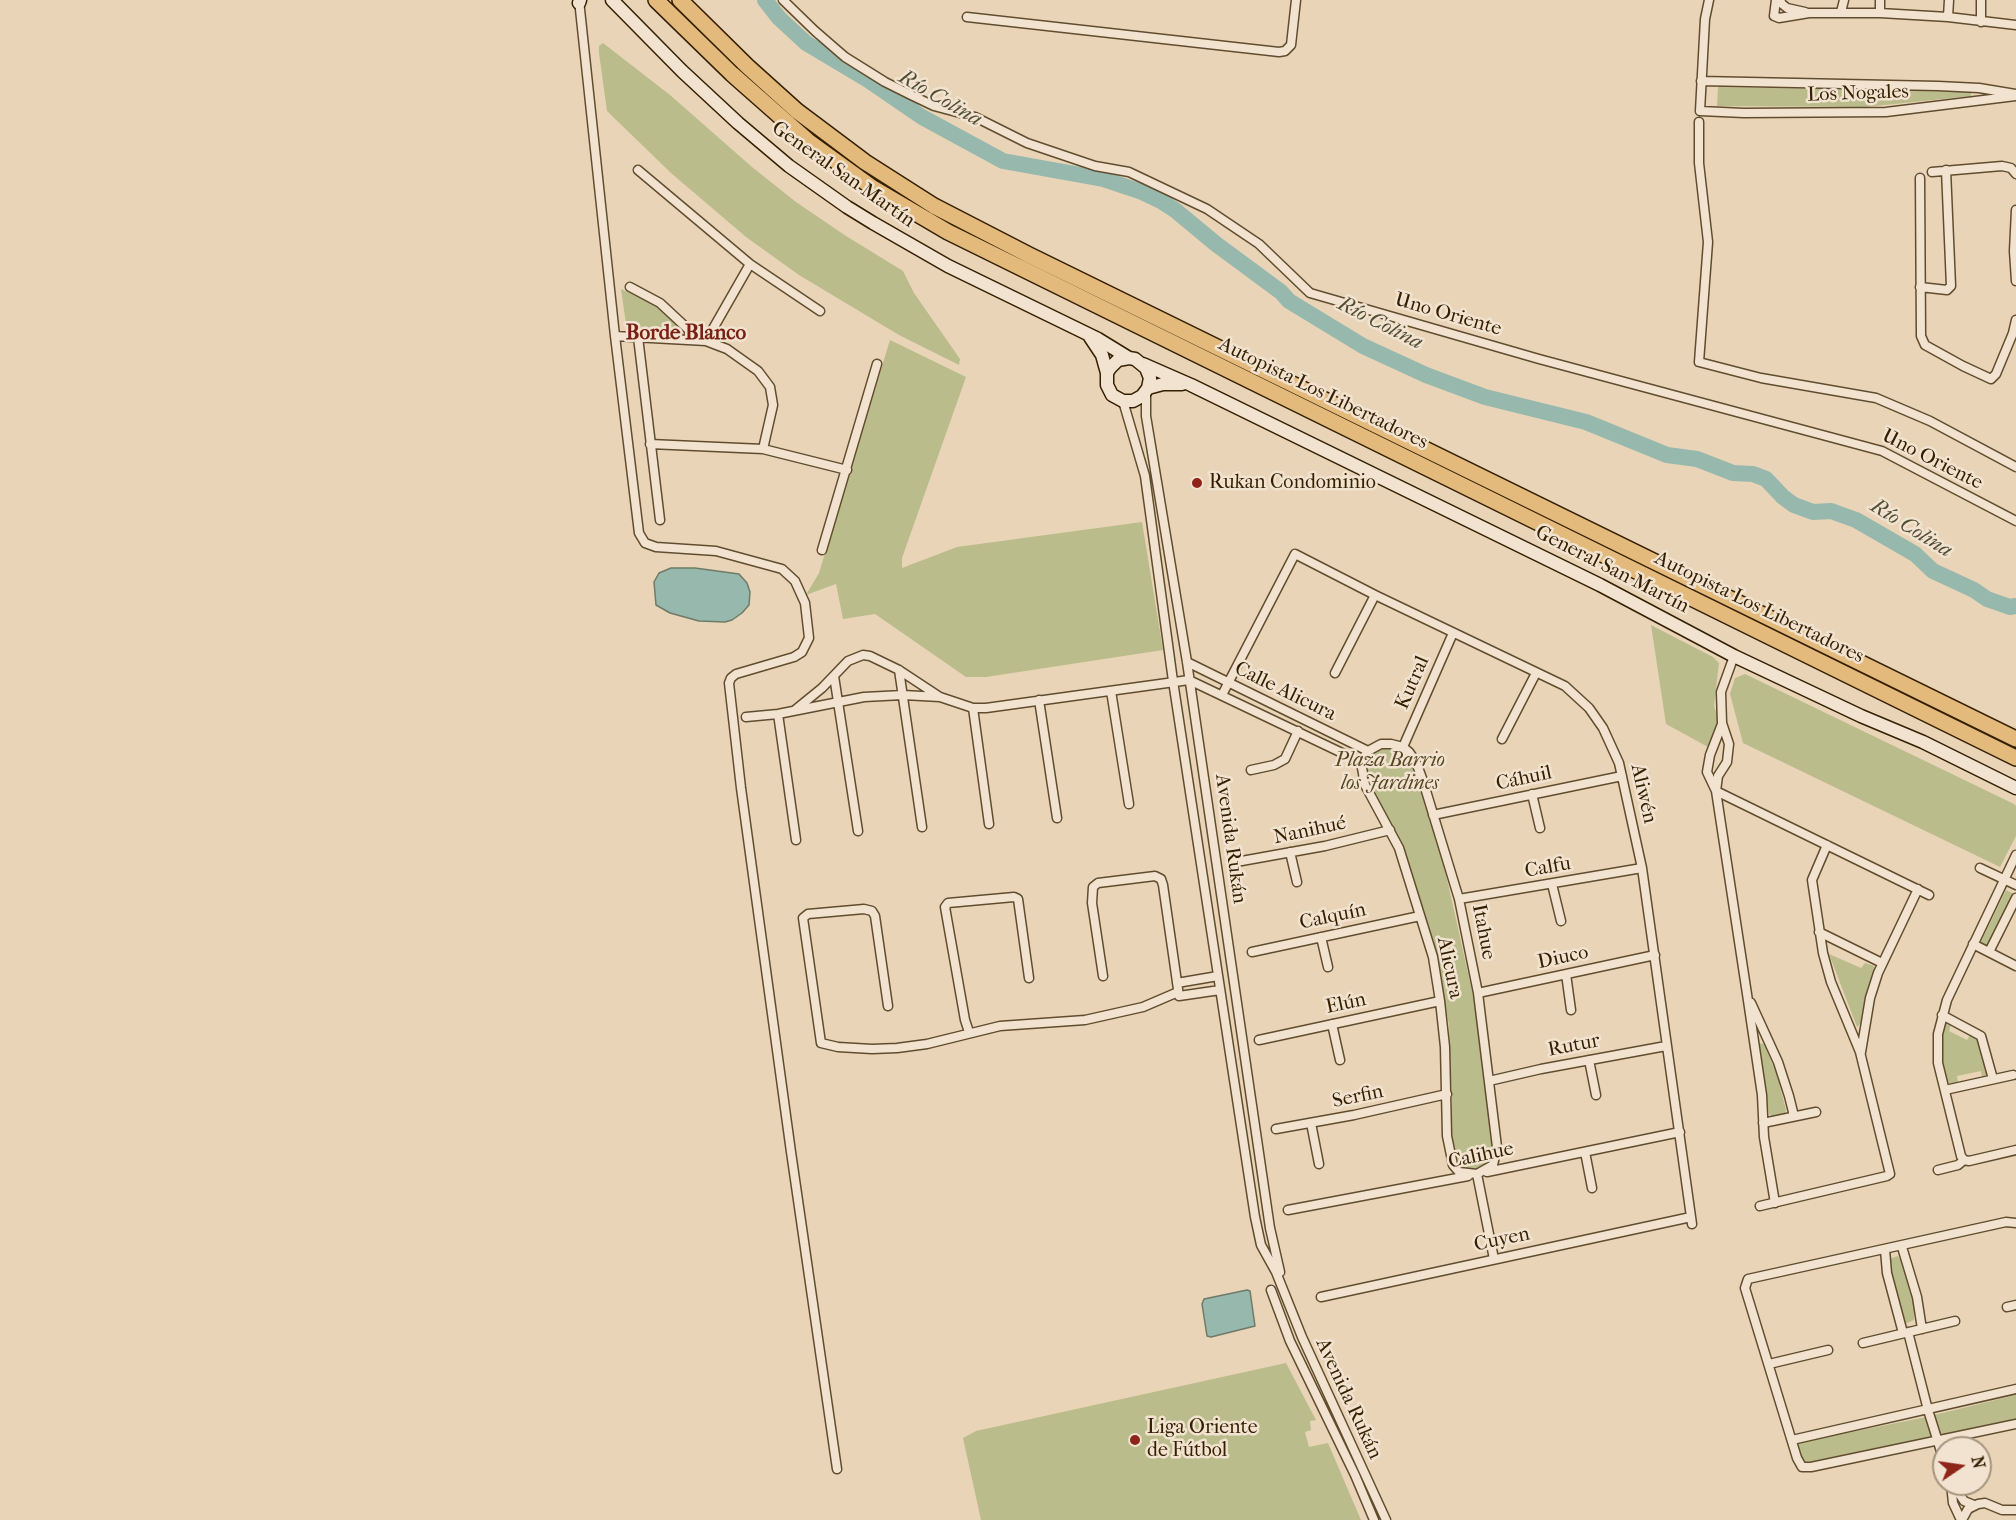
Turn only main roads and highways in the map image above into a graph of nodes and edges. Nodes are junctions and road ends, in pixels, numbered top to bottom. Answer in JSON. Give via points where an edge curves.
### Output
{"nodes":[{"id":1,"x":656,"y":0,"type":"edge"},
{"id":2,"x":680,"y":0,"type":"edge"},
{"id":3,"x":2016,"y":739,"type":"edge"},
{"id":4,"x":2016,"y":758,"type":"edge"}],
"edges":[{"from":1,"to":4,"type":"highway","name":"Autopista Los Libertadores","via":[[732,75],[808,141],[873,188],[948,232]]},
{"from":2,"to":3,"type":"highway","name":"Autopista Los Libertadores","via":[[798,111],[865,162],[934,206]]}]}
